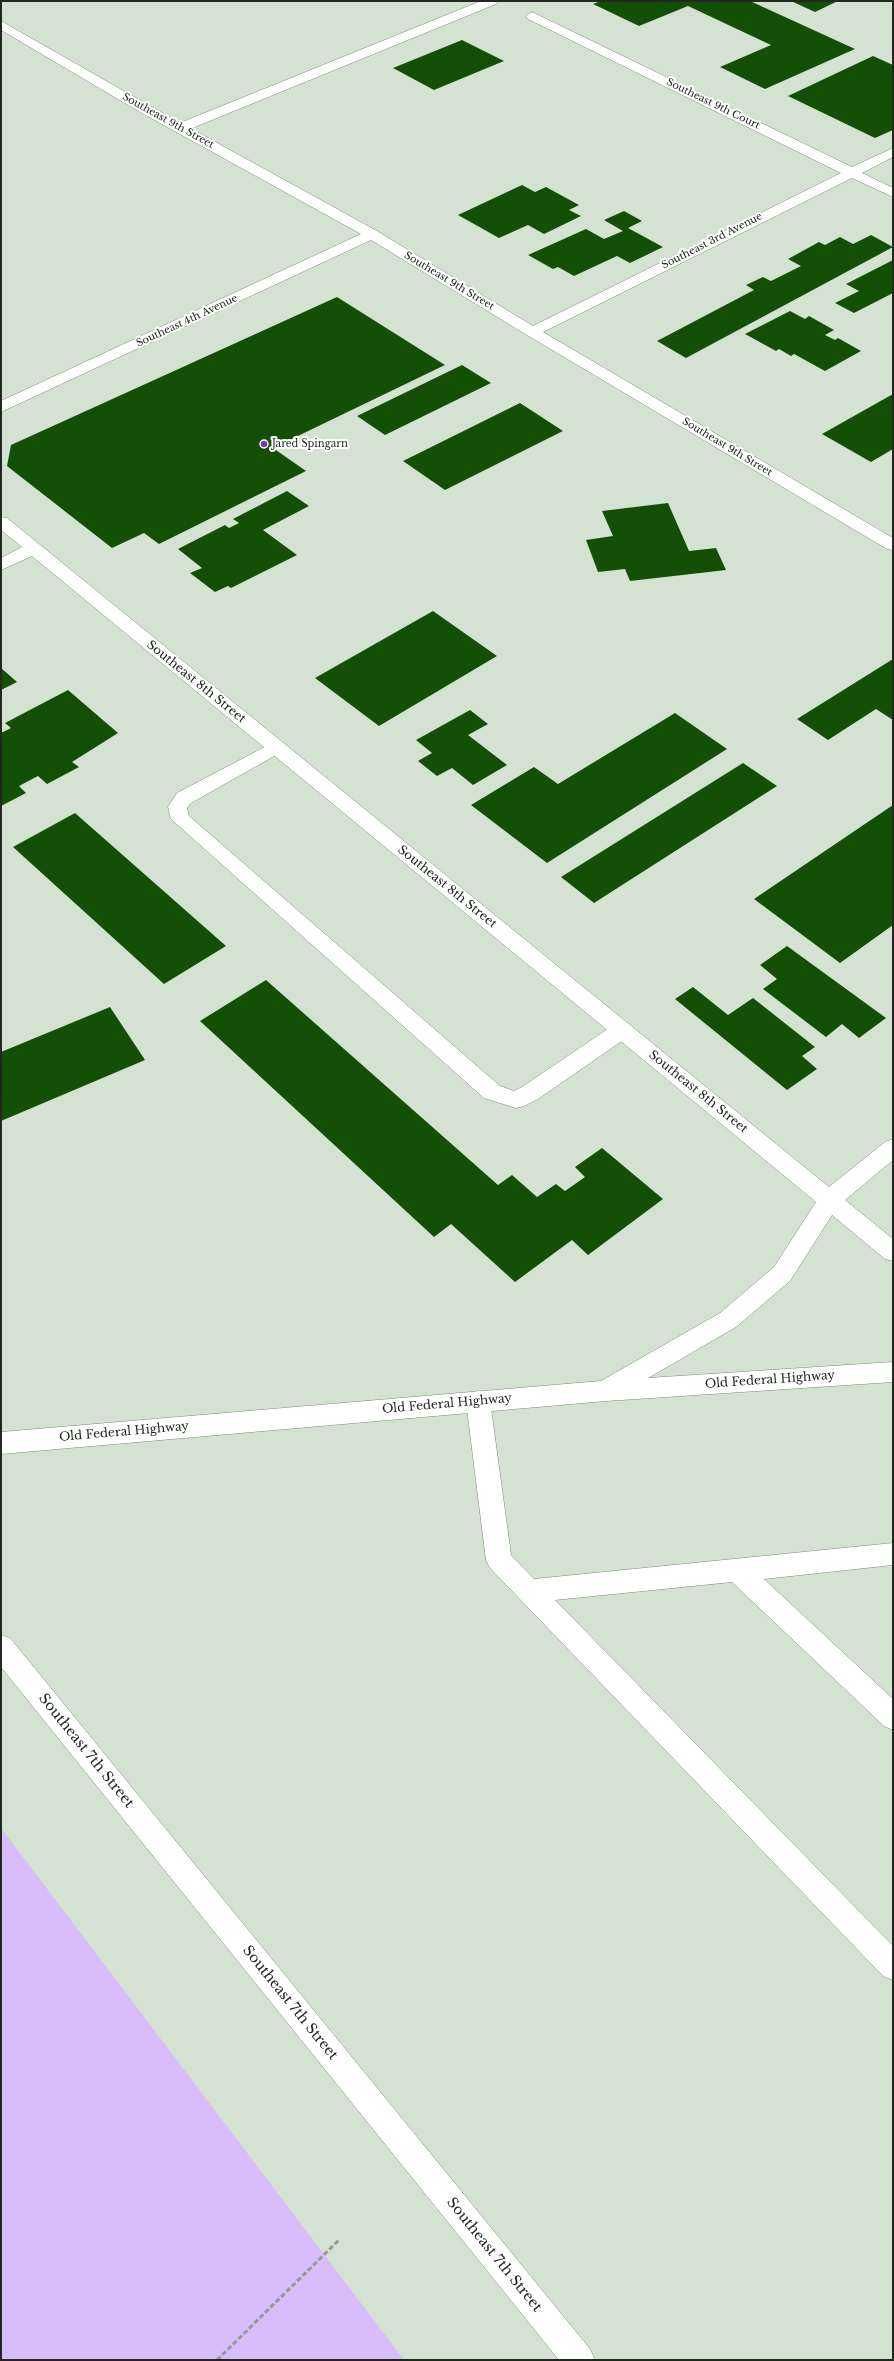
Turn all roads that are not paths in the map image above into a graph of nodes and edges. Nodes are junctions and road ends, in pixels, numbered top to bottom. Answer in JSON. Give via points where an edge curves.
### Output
{"nodes":[{"id":1,"x":492,"y":1,"type":"edge"},
{"id":2,"x":532,"y":16,"type":"dead end"},
{"id":3,"x":1,"y":25,"type":"edge"},
{"id":4,"x":180,"y":128,"type":"junction"},
{"id":5,"x":893,"y":152,"type":"edge"},
{"id":6,"x":850,"y":172,"type":"junction"},
{"id":7,"x":893,"y":192,"type":"edge"},
{"id":8,"x":372,"y":234,"type":"junction"},
{"id":9,"x":532,"y":332,"type":"junction"},
{"id":10,"x":1,"y":407,"type":"edge"},
{"id":11,"x":1,"y":522,"type":"edge"},
{"id":12,"x":893,"y":545,"type":"edge"},
{"id":13,"x":33,"y":548,"type":"junction"},
{"id":14,"x":1,"y":565,"type":"edge"},
{"id":15,"x":276,"y":747,"type":"junction"},
{"id":16,"x":622,"y":1030,"type":"junction"},
{"id":17,"x":893,"y":1148,"type":"edge"},
{"id":18,"x":829,"y":1200,"type":"junction"},
{"id":19,"x":893,"y":1252,"type":"edge"},
{"id":20,"x":893,"y":1372,"type":"edge"},
{"id":21,"x":606,"y":1391,"type":"junction"},
{"id":22,"x":478,"y":1401,"type":"junction"},
{"id":23,"x":1,"y":1443,"type":"edge"},
{"id":24,"x":893,"y":1554,"type":"edge"},
{"id":25,"x":737,"y":1570,"type":"junction"},
{"id":26,"x":528,"y":1591,"type":"junction"},
{"id":27,"x":1,"y":1647,"type":"edge"},
{"id":28,"x":893,"y":1717,"type":"edge"},
{"id":29,"x":893,"y":1966,"type":"edge"},
{"id":30,"x":579,"y":2360,"type":"edge"}],
"edges":[{"from":1,"to":4,"type":"street"},
{"from":2,"to":6,"type":"street","name":"Southeast 9th Court"},
{"from":3,"to":4,"type":"street","name":"Southeast 9th Street"},
{"from":4,"to":8,"type":"street","name":"Southeast 9th Street"},
{"from":5,"to":6,"type":"street","name":"Southeast 3rd Avenue"},
{"from":6,"to":7,"type":"street","name":"Southeast 9th Court"},
{"from":6,"to":9,"type":"street","name":"Southeast 3rd Avenue"},
{"from":8,"to":9,"type":"street","name":"Southeast 9th Street"},
{"from":8,"to":10,"type":"street","name":"Southeast 4th Avenue"},
{"from":9,"to":12,"type":"street","name":"Southeast 9th Street"},
{"from":11,"to":13,"type":"street","name":"Southeast 8th Street"},
{"from":13,"to":14,"type":"street"},
{"from":13,"to":15,"type":"street","name":"Southeast 8th Street"},
{"from":15,"to":16,"type":"street","name":"Southeast 8th Street"},
{"from":15,"to":16,"type":"street","via":[[184,798],[177,807],[180,819],[492,1092],[516,1100]]},
{"from":16,"to":18,"type":"street","name":"Southeast 8th Street"},
{"from":17,"to":18,"type":"street"},
{"from":18,"to":19,"type":"street","name":"Southeast 8th Street"},
{"from":18,"to":21,"type":"street","via":[[782,1274],[728,1320]]},
{"from":20,"to":21,"type":"street","name":"Old Federal Highway"},
{"from":21,"to":22,"type":"street","name":"Old Federal Highway"},
{"from":22,"to":23,"type":"street","name":"Old Federal Highway"},
{"from":22,"to":26,"type":"street","via":[[499,1560]]},
{"from":24,"to":25,"type":"street"},
{"from":25,"to":26,"type":"street"},
{"from":25,"to":28,"type":"street"},
{"from":26,"to":29,"type":"street"},
{"from":27,"to":30,"type":"street","name":"Southeast 7th Street"}]}
